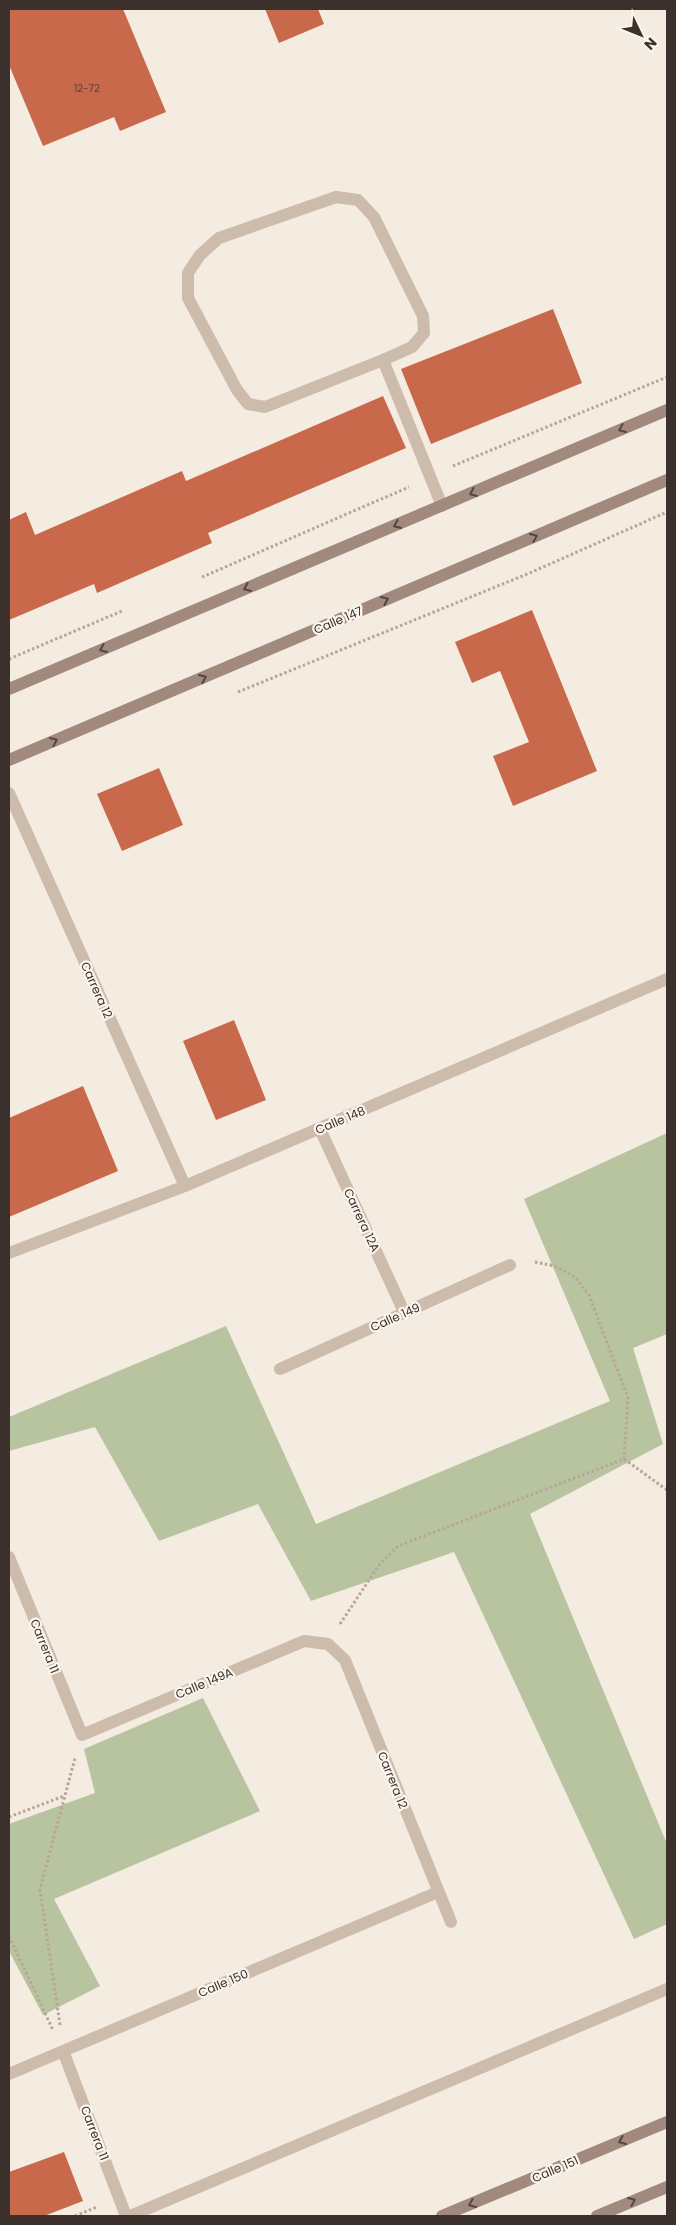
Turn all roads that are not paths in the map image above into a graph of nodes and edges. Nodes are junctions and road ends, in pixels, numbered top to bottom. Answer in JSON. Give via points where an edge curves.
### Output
{"nodes":[{"id":1,"x":383,"y":360,"type":"junction"},
{"id":2,"x":667,"y":410,"type":"edge"},
{"id":3,"x":667,"y":480,"type":"edge"},
{"id":4,"x":442,"y":506,"type":"junction"},
{"id":5,"x":9,"y":689,"type":"edge"},
{"id":6,"x":9,"y":760,"type":"edge"},
{"id":7,"x":9,"y":793,"type":"edge"},
{"id":8,"x":667,"y":979,"type":"edge"},
{"id":9,"x":320,"y":1129,"type":"junction"},
{"id":10,"x":185,"y":1186,"type":"junction"},
{"id":11,"x":9,"y":1253,"type":"edge"},
{"id":12,"x":510,"y":1265,"type":"road end"},
{"id":13,"x":404,"y":1312,"type":"junction"},
{"id":14,"x":280,"y":1369,"type":"dead end"},
{"id":15,"x":9,"y":1557,"type":"edge"},
{"id":16,"x":328,"y":1644,"type":"joint"},
{"id":17,"x":82,"y":1735,"type":"joint"},
{"id":18,"x":438,"y":1892,"type":"junction"},
{"id":19,"x":450,"y":1922,"type":"dead end"},
{"id":20,"x":667,"y":1989,"type":"edge"},
{"id":21,"x":63,"y":2051,"type":"junction"},
{"id":22,"x":9,"y":2074,"type":"edge"},
{"id":23,"x":667,"y":2122,"type":"edge"},
{"id":24,"x":667,"y":2187,"type":"edge"},
{"id":25,"x":126,"y":2216,"type":"edge"},
{"id":26,"x":130,"y":2216,"type":"edge"},
{"id":27,"x":442,"y":2216,"type":"edge"},
{"id":28,"x":597,"y":2216,"type":"edge"}],
"edges":[{"from":1,"to":1,"type":"street","via":[[412,347],[424,333],[423,316],[374,217],[358,200],[336,197],[218,238],[200,255],[188,273],[188,298],[237,390],[248,404],[265,407]]},
{"from":1,"to":4,"type":"street"},
{"from":2,"to":4,"type":"main road","one_way":true},
{"from":6,"to":3,"type":"main road","name":"Calle 147","one_way":true},
{"from":4,"to":5,"type":"main road","one_way":true},
{"from":7,"to":10,"type":"street","name":"Carrera 12"},
{"from":8,"to":9,"type":"street","name":"Calle 148"},
{"from":9,"to":10,"type":"street","name":"Calle 148"},
{"from":9,"to":13,"type":"street","name":"Carrera 12A"},
{"from":10,"to":11,"type":"street","name":"Calle 148"},
{"from":12,"to":13,"type":"street","name":"Calle 149"},
{"from":13,"to":14,"type":"street","name":"Calle 149"},
{"from":15,"to":17,"type":"street","name":"Carrera 11"},
{"from":16,"to":17,"type":"street","name":"Calle 149A","via":[[304,1641]]},
{"from":16,"to":18,"type":"street","name":"Carrera 12","via":[[346,1660]]},
{"from":18,"to":19,"type":"street","name":"Carrera 12"},
{"from":18,"to":21,"type":"street","name":"Calle 150"},
{"from":20,"to":26,"type":"street"},
{"from":21,"to":22,"type":"street","name":"Calle 150"},
{"from":21,"to":25,"type":"street","name":"Carrera 11"},
{"from":23,"to":27,"type":"main road","name":"Calle 151","one_way":true},
{"from":28,"to":24,"type":"main road","one_way":true}]}
